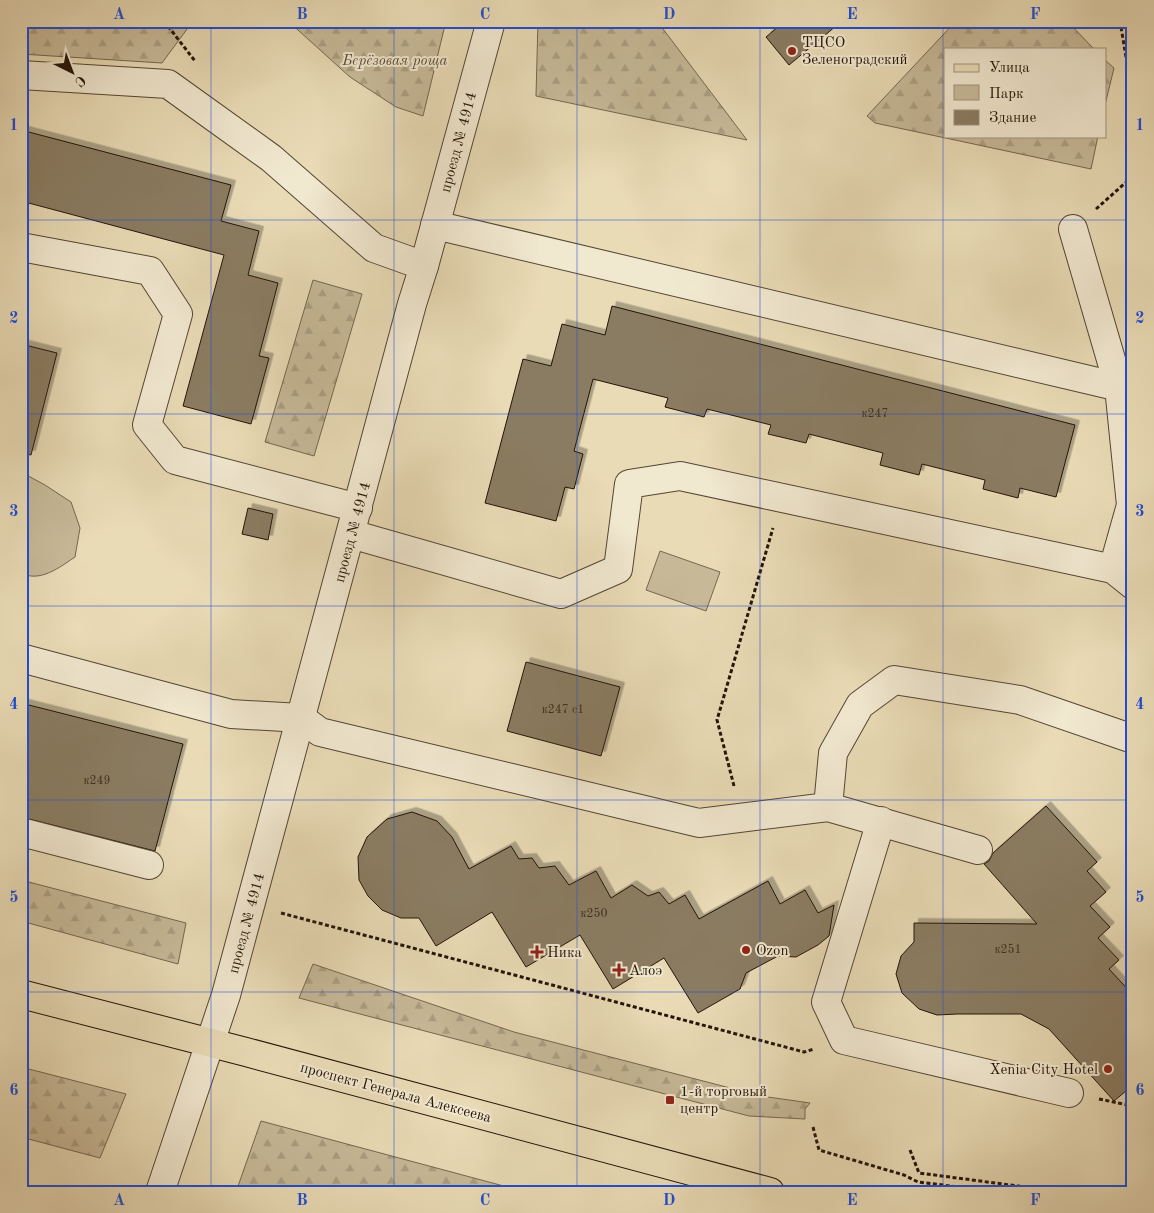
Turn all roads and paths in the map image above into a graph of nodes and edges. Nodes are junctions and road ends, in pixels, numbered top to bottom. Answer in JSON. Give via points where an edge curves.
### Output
{"nodes":[{"id":1,"x":490,"y":21,"type":"edge"},
{"id":2,"x":1120,"y":21,"type":"edge"},
{"id":3,"x":21,"y":75,"type":"edge"},
{"id":4,"x":1133,"y":99,"type":"edge"},
{"id":5,"x":1133,"y":176,"type":"edge"},
{"id":6,"x":435,"y":225,"type":"junction"},
{"id":7,"x":1073,"y":229,"type":"joint"},
{"id":8,"x":21,"y":247,"type":"edge"},
{"id":9,"x":424,"y":266,"type":"junction"},
{"id":10,"x":1119,"y":387,"type":"junction"},
{"id":11,"x":782,"y":498,"type":"junction"},
{"id":12,"x":358,"y":508,"type":"junction"},
{"id":13,"x":352,"y":534,"type":"junction"},
{"id":14,"x":1123,"y":577,"type":"edge"},
{"id":15,"x":21,"y":658,"type":"edge"},
{"id":16,"x":301,"y":718,"type":"junction"},
{"id":17,"x":1133,"y":739,"type":"edge"},
{"id":18,"x":828,"y":806,"type":"junction"},
{"id":19,"x":742,"y":817,"type":"junction"},
{"id":20,"x":881,"y":821,"type":"junction"},
{"id":21,"x":21,"y":832,"type":"edge"},
{"id":22,"x":978,"y":850,"type":"dead end"},
{"id":23,"x":149,"y":866,"type":"dead end"},
{"id":24,"x":278,"y":913,"type":"dead end"},
{"id":25,"x":21,"y":994,"type":"edge"},
{"id":26,"x":844,"y":1040,"type":"junction"},
{"id":27,"x":210,"y":1043,"type":"junction"},
{"id":28,"x":1069,"y":1093,"type":"dead end"},
{"id":29,"x":813,"y":1127,"type":"dead end"},
{"id":30,"x":910,"y":1150,"type":"dead end"},
{"id":31,"x":1133,"y":1166,"type":"edge"},
{"id":32,"x":1131,"y":1179,"type":"dead end"},
{"id":33,"x":160,"y":1192,"type":"edge"},
{"id":34,"x":770,"y":1192,"type":"edge"},
{"id":35,"x":1000,"y":1192,"type":"edge"},
{"id":36,"x":1041,"y":1192,"type":"edge"}],
"edges":[{"from":1,"to":6,"type":"street","name":"проезд № 4914"},
{"from":2,"to":4,"type":"path"},
{"from":3,"to":9,"type":"street","via":[[168,84],[271,158],[374,248]]},
{"from":5,"to":7,"type":"path"},
{"from":6,"to":9,"type":"street","name":"проезд № 4914"},
{"from":6,"to":10,"type":"street"},
{"from":7,"to":10,"type":"street"},
{"from":8,"to":12,"type":"street","via":[[150,271],[178,314],[147,425],[175,460]]},
{"from":9,"to":12,"type":"street","name":"проезд № 4914"},
{"from":10,"to":14,"type":"street","via":[[1131,505]]},
{"from":11,"to":13,"type":"street","via":[[680,476],[628,484],[618,569],[562,594]]},
{"from":11,"to":14,"type":"street"},
{"from":11,"to":19,"type":"path","via":[[717,720]]},
{"from":12,"to":13,"type":"street","name":"проезд № 4914"},
{"from":13,"to":16,"type":"street","name":"проезд № 4914"},
{"from":15,"to":16,"type":"street","via":[[231,714]]},
{"from":16,"to":19,"type":"street","via":[[320,732],[699,823]]},
{"from":16,"to":27,"type":"street","name":"проезд № 4914"},
{"from":17,"to":18,"type":"street","via":[[1020,700],[894,680],[860,705],[834,753]]},
{"from":18,"to":19,"type":"street"},
{"from":18,"to":20,"type":"street"},
{"from":20,"to":22,"type":"street"},
{"from":20,"to":26,"type":"street","via":[[826,1002]]},
{"from":21,"to":23,"type":"street"},
{"from":24,"to":26,"type":"path","via":[[804,1052]]},
{"from":25,"to":27,"type":"main road","name":"проспект Генерала Алексеева"},
{"from":26,"to":28,"type":"street"},
{"from":27,"to":33,"type":"street","name":"проезд № 4914"},
{"from":27,"to":34,"type":"main road","name":"проспект Генерала Алексеева"},
{"from":29,"to":35,"type":"path","via":[[819,1150],[918,1182]]},
{"from":30,"to":36,"type":"path","via":[[919,1173],[1041,1189]]},
{"from":31,"to":32,"type":"path"}]}
